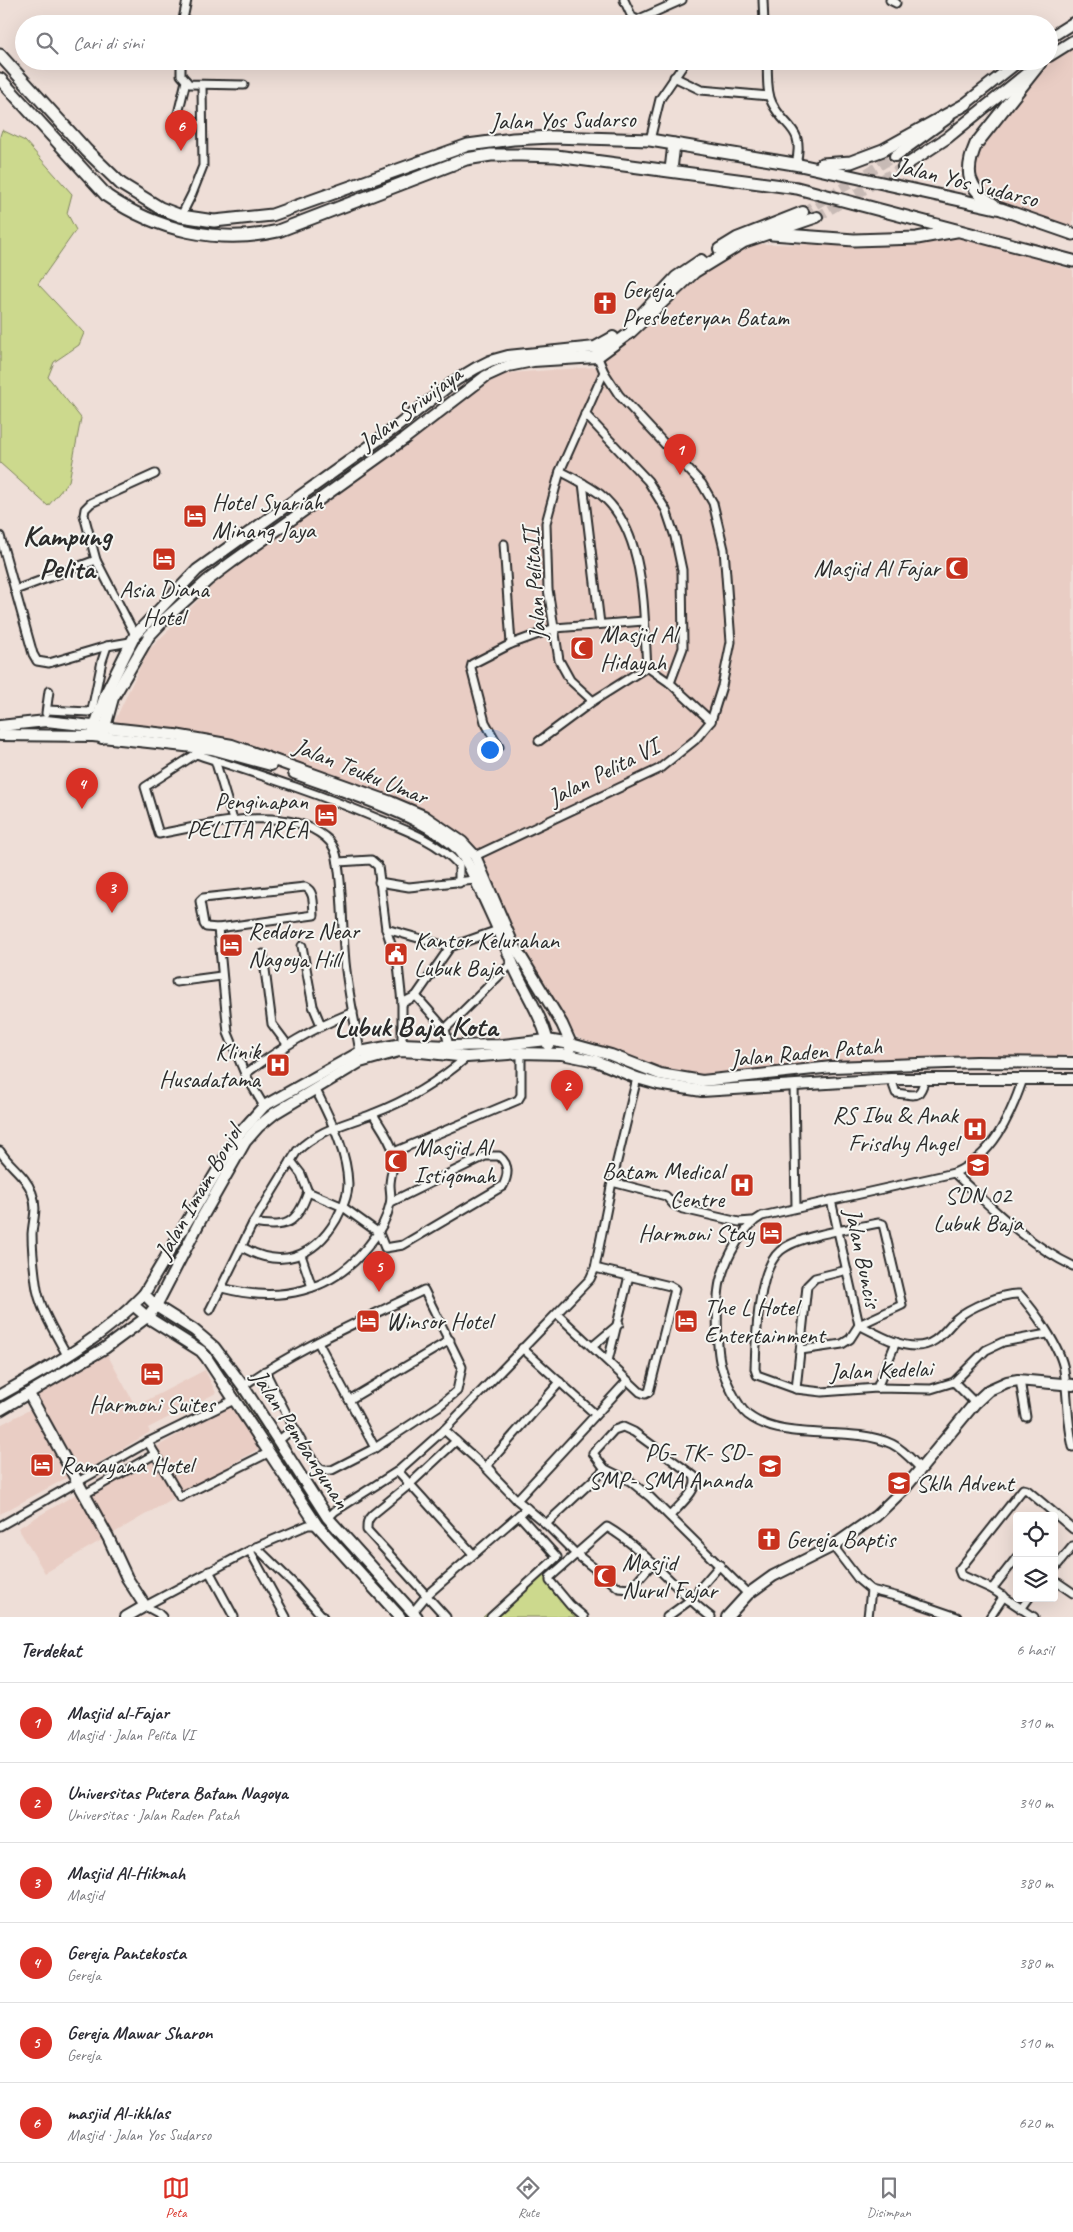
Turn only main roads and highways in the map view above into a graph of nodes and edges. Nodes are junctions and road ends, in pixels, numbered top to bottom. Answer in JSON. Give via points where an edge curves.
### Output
{"nodes":[{"id":1,"x":1073,"y":23,"type":"edge"},
{"id":2,"x":1058,"y":32,"type":"edge"},
{"id":3,"x":1069,"y":43,"type":"edge"},
{"id":4,"x":1058,"y":50,"type":"edge"},
{"id":5,"x":0,"y":55,"type":"edge"},
{"id":6,"x":12,"y":68,"type":"junction"},
{"id":7,"x":1008,"y":70,"type":"edge"},
{"id":8,"x":1032,"y":70,"type":"edge"},
{"id":9,"x":1036,"y":70,"type":"edge"},
{"id":10,"x":0,"y":78,"type":"edge"},
{"id":11,"x":966,"y":104,"type":"junction"},
{"id":12,"x":674,"y":144,"type":"junction"},
{"id":13,"x":895,"y":156,"type":"tunnel mouth"},
{"id":14,"x":798,"y":164,"type":"junction"},
{"id":15,"x":903,"y":167,"type":"tunnel mouth"},
{"id":16,"x":671,"y":170,"type":"junction"},
{"id":17,"x":1001,"y":209,"type":"junction"},
{"id":18,"x":803,"y":212,"type":"tunnel mouth"},
{"id":19,"x":817,"y":216,"type":"tunnel mouth"},
{"id":20,"x":960,"y":230,"type":"junction"},
{"id":21,"x":772,"y":234,"type":"junction"},
{"id":22,"x":1073,"y":234,"type":"edge"},
{"id":23,"x":1073,"y":262,"type":"edge"},
{"id":24,"x":596,"y":352,"type":"junction"},
{"id":25,"x":358,"y":454,"type":"junction"},
{"id":26,"x":366,"y":465,"type":"junction"},
{"id":27,"x":224,"y":551,"type":"junction"},
{"id":28,"x":232,"y":562,"type":"junction"},
{"id":29,"x":0,"y":726,"type":"edge"},
{"id":30,"x":98,"y":732,"type":"junction"},
{"id":31,"x":0,"y":735,"type":"edge"},
{"id":32,"x":548,"y":1040,"type":"junction"},
{"id":33,"x":570,"y":1044,"type":"junction"},
{"id":34,"x":548,"y":1053,"type":"junction"},
{"id":35,"x":570,"y":1056,"type":"junction"},
{"id":36,"x":976,"y":1062,"type":"junction"},
{"id":37,"x":1073,"y":1063,"type":"edge"},
{"id":38,"x":976,"y":1079,"type":"junction"},
{"id":39,"x":1073,"y":1079,"type":"edge"},
{"id":40,"x":144,"y":1294,"type":"junction"},
{"id":41,"x":133,"y":1305,"type":"junction"},
{"id":42,"x":156,"y":1306,"type":"junction"},
{"id":43,"x":148,"y":1317,"type":"junction"},
{"id":44,"x":1069,"y":1384,"type":"edge"},
{"id":45,"x":29,"y":1394,"type":"junction"},
{"id":46,"x":0,"y":1395,"type":"edge"},
{"id":47,"x":0,"y":1410,"type":"edge"},
{"id":48,"x":379,"y":1577,"type":"junction"},
{"id":49,"x":371,"y":1586,"type":"junction"},
{"id":50,"x":415,"y":1614,"type":"edge"},
{"id":51,"x":126,"y":1617,"type":"edge"},
{"id":52,"x":400,"y":1617,"type":"edge"},
{"id":53,"x":727,"y":1617,"type":"edge"}],
"edges":[{"from":1,"to":2,"type":"main road"},
{"from":3,"to":4,"type":"main road"},
{"from":5,"to":6,"type":"main road","name":"Jalan Yos Sudarso"},
{"from":6,"to":10,"type":"main road"},
{"from":6,"to":12,"type":"main road","name":"Jalan Yos Sudarso","via":[[121,184],[160,208],[181,216],[214,221],[272,215],[468,145],[552,137],[650,140]]},
{"from":7,"to":11,"type":"main road"},
{"from":8,"to":15,"type":"main road","via":[[947,138]]},
{"from":9,"to":17,"type":"main road","via":[[976,144],[969,159],[969,173],[980,195]]},
{"from":10,"to":16,"type":"main road","name":"Jalan Yos Sudarso","via":[[106,196],[127,210],[161,224],[214,237],[278,231],[466,159],[491,155],[556,156]]},
{"from":11,"to":13,"type":"main road"},
{"from":11,"to":14,"type":"main road","via":[[883,150],[851,162]]},
{"from":12,"to":14,"type":"main road","name":"Jalan Yos Sudarso"},
{"from":12,"to":16,"type":"main road"},
{"from":14,"to":17,"type":"main road","name":"Jalan Yos Sudarso"},
{"from":16,"to":20,"type":"main road","name":"Jalan Yos Sudarso","via":[[797,188]]},
{"from":17,"to":22,"type":"main road","name":"Jalan Yos Sudarso"},
{"from":18,"to":24,"type":"main road","name":"Jalan Sriwijaya","via":[[737,238],[684,271],[629,326]]},
{"from":19,"to":21,"type":"main road"},
{"from":20,"to":21,"type":"main road","via":[[918,238],[854,240]]},
{"from":20,"to":23,"type":"main road","name":"Jalan Yos Sudarso"},
{"from":21,"to":24,"type":"main road","via":[[744,242],[695,272],[631,332]]},
{"from":24,"to":25,"type":"main road","name":"Jalan Sriwijaya","via":[[508,356],[490,361],[456,380]]},
{"from":24,"to":26,"type":"main road","name":"Jalan Sriwijaya","via":[[496,370]]},
{"from":25,"to":26,"type":"main road"},
{"from":25,"to":27,"type":"main road","name":"Jalan Sriwijaya"},
{"from":26,"to":28,"type":"main road","name":"Jalan Sriwijaya"},
{"from":27,"to":28,"type":"main road"},
{"from":27,"to":30,"type":"main road","name":"Jalan Sriwijaya","via":[[197,570],[132,638],[106,693]]},
{"from":28,"to":30,"type":"main road","name":"Jalan Sriwijaya","via":[[208,580],[149,636],[113,698]]},
{"from":29,"to":30,"type":"main road","name":"Jalan Teuku Umar","via":[[46,721]]},
{"from":30,"to":31,"type":"main road","name":"Jalan Teuku Umar"},
{"from":30,"to":32,"type":"main road","name":"Jalan Teuku Umar","via":[[198,751],[212,749],[264,762],[391,810],[444,836],[462,854]]},
{"from":30,"to":33,"type":"main road","name":"Jalan Teuku Umar","via":[[175,735],[232,745],[424,816],[462,842],[475,856],[512,942],[562,1024]]},
{"from":32,"to":33,"type":"main road","name":"Jalan Raden Patah"},
{"from":32,"to":34,"type":"main road","name":"Jalan Teuku Umar"},
{"from":32,"to":40,"type":"main road","name":"Jalan Imam Bonjol","via":[[503,1045],[402,1044],[360,1052],[264,1106],[239,1134]]},
{"from":33,"to":35,"type":"main road","name":"Jalan Teuku Umar"},
{"from":33,"to":36,"type":"main road","name":"Jalan Raden Patah","via":[[611,1055],[660,1074],[702,1081],[832,1067]]},
{"from":34,"to":35,"type":"main road","name":"Jalan Raden Patah"},
{"from":34,"to":42,"type":"main road","name":"Jalan Imam Bonjol","via":[[467,1057],[406,1052],[373,1057],[275,1113],[245,1142]]},
{"from":35,"to":38,"type":"main road","name":"Jalan Raden Patah","via":[[688,1090],[891,1079]]},
{"from":36,"to":37,"type":"main road","name":"Jalan Raden Patah"},
{"from":36,"to":38,"type":"main road"},
{"from":38,"to":39,"type":"main road","name":"Jalan Raden Patah"},
{"from":40,"to":41,"type":"main road","name":"Jalan Imam Bonjol"},
{"from":40,"to":42,"type":"main road","name":"Jalan Pembangunan"},
{"from":41,"to":43,"type":"main road","name":"Jalan Pembangunan"},
{"from":41,"to":46,"type":"main road","name":"Jalan Imam Bonjol","via":[[68,1357]]},
{"from":42,"to":43,"type":"main road","name":"Jalan Imam Bonjol"},
{"from":42,"to":48,"type":"main road","name":"Jalan Pembangunan","via":[[214,1347],[328,1518]]},
{"from":43,"to":45,"type":"main road","name":"Jalan Imam Bonjol","via":[[106,1348]]},
{"from":43,"to":49,"type":"main road","name":"Jalan Pembangunan","via":[[201,1351],[317,1525]]},
{"from":44,"to":53,"type":"main road","via":[[1020,1380],[998,1385],[975,1403],[905,1488],[876,1516],[833,1546],[773,1576],[748,1594]]},
{"from":45,"to":47,"type":"main road","name":"Jalan Imam Bonjol"},
{"from":45,"to":51,"type":"main road","via":[[144,1606]]},
{"from":48,"to":49,"type":"main road"},
{"from":48,"to":50,"type":"main road","name":"Jalan Pembangunan"},
{"from":49,"to":52,"type":"main road","name":"Jalan Pembangunan"}]}
